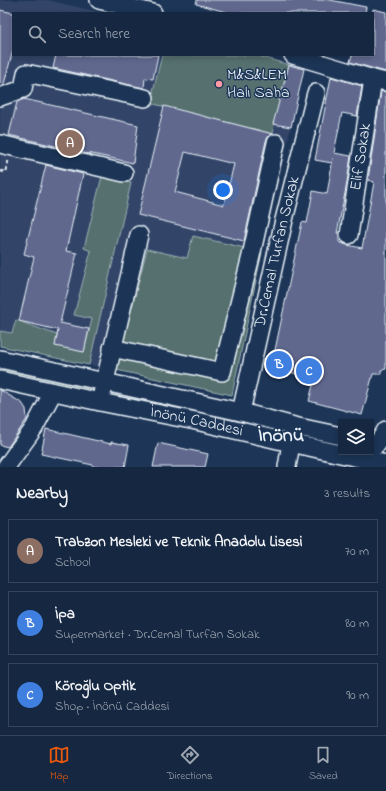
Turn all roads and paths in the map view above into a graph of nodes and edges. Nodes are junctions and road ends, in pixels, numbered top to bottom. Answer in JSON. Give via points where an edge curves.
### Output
{"nodes":[{"id":1,"x":99,"y":0,"type":"edge"},
{"id":2,"x":138,"y":4,"type":"edge"},
{"id":3,"x":151,"y":12,"type":"edge"},
{"id":4,"x":296,"y":56,"type":"edge"},
{"id":5,"x":380,"y":80,"type":"edge"},
{"id":6,"x":316,"y":93,"type":"dead end"},
{"id":7,"x":0,"y":97,"type":"edge"},
{"id":8,"x":145,"y":98,"type":"dead end"},
{"id":9,"x":276,"y":143,"type":"dead end"},
{"id":10,"x":0,"y":144,"type":"edge"},
{"id":11,"x":0,"y":171,"type":"edge"},
{"id":12,"x":6,"y":172,"type":"dead end"},
{"id":13,"x":124,"y":173,"type":"dead end"},
{"id":14,"x":139,"y":235,"type":"dead end"},
{"id":15,"x":349,"y":235,"type":"dead end"},
{"id":16,"x":112,"y":348,"type":"junction"},
{"id":17,"x":0,"y":359,"type":"edge"},
{"id":18,"x":0,"y":380,"type":"edge"},
{"id":19,"x":104,"y":382,"type":"junction"},
{"id":20,"x":53,"y":392,"type":"junction"},
{"id":21,"x":100,"y":402,"type":"junction"},
{"id":22,"x":241,"y":412,"type":"junction"},
{"id":23,"x":294,"y":426,"type":"junction"},
{"id":24,"x":338,"y":435,"type":"edge"},
{"id":25,"x":291,"y":443,"type":"junction"},
{"id":26,"x":338,"y":446,"type":"edge"},
{"id":27,"x":374,"y":450,"type":"edge"},
{"id":28,"x":386,"y":464,"type":"edge"},
{"id":29,"x":6,"y":467,"type":"edge"},
{"id":30,"x":287,"y":467,"type":"edge"}],
"edges":[{"from":1,"to":2,"type":"street"},
{"from":2,"to":3,"type":"street"},
{"from":4,"to":5,"type":"street"},
{"from":5,"to":15,"type":"street","name":"Elif Sokak"},
{"from":6,"to":22,"type":"street","name":"Dr.Cemal Turfan Sokak","via":[[284,220]]},
{"from":7,"to":8,"type":"street","via":[[23,89],[26,73]]},
{"from":9,"to":16,"type":"street","via":[[222,372]]},
{"from":10,"to":13,"type":"street"},
{"from":11,"to":12,"type":"path"},
{"from":14,"to":16,"type":"street"},
{"from":16,"to":19,"type":"street"},
{"from":17,"to":19,"type":"street","name":"İnönü Caddesi"},
{"from":18,"to":20,"type":"street","name":"İnönü Caddesi"},
{"from":19,"to":21,"type":"street"},
{"from":19,"to":22,"type":"street","name":"İnönü Caddesi"},
{"from":20,"to":21,"type":"street","name":"İnönü Caddesi"},
{"from":20,"to":29,"type":"street","via":[[34,428]]},
{"from":21,"to":25,"type":"street","name":"İnönü Caddesi"},
{"from":22,"to":23,"type":"street","name":"İnönü Caddesi"},
{"from":23,"to":24,"type":"street","name":"İnönü Caddesi"},
{"from":23,"to":25,"type":"street"},
{"from":25,"to":26,"type":"street","name":"İnönü Caddesi"},
{"from":25,"to":30,"type":"street"},
{"from":27,"to":28,"type":"street","name":"İnönü Caddesi"}]}
